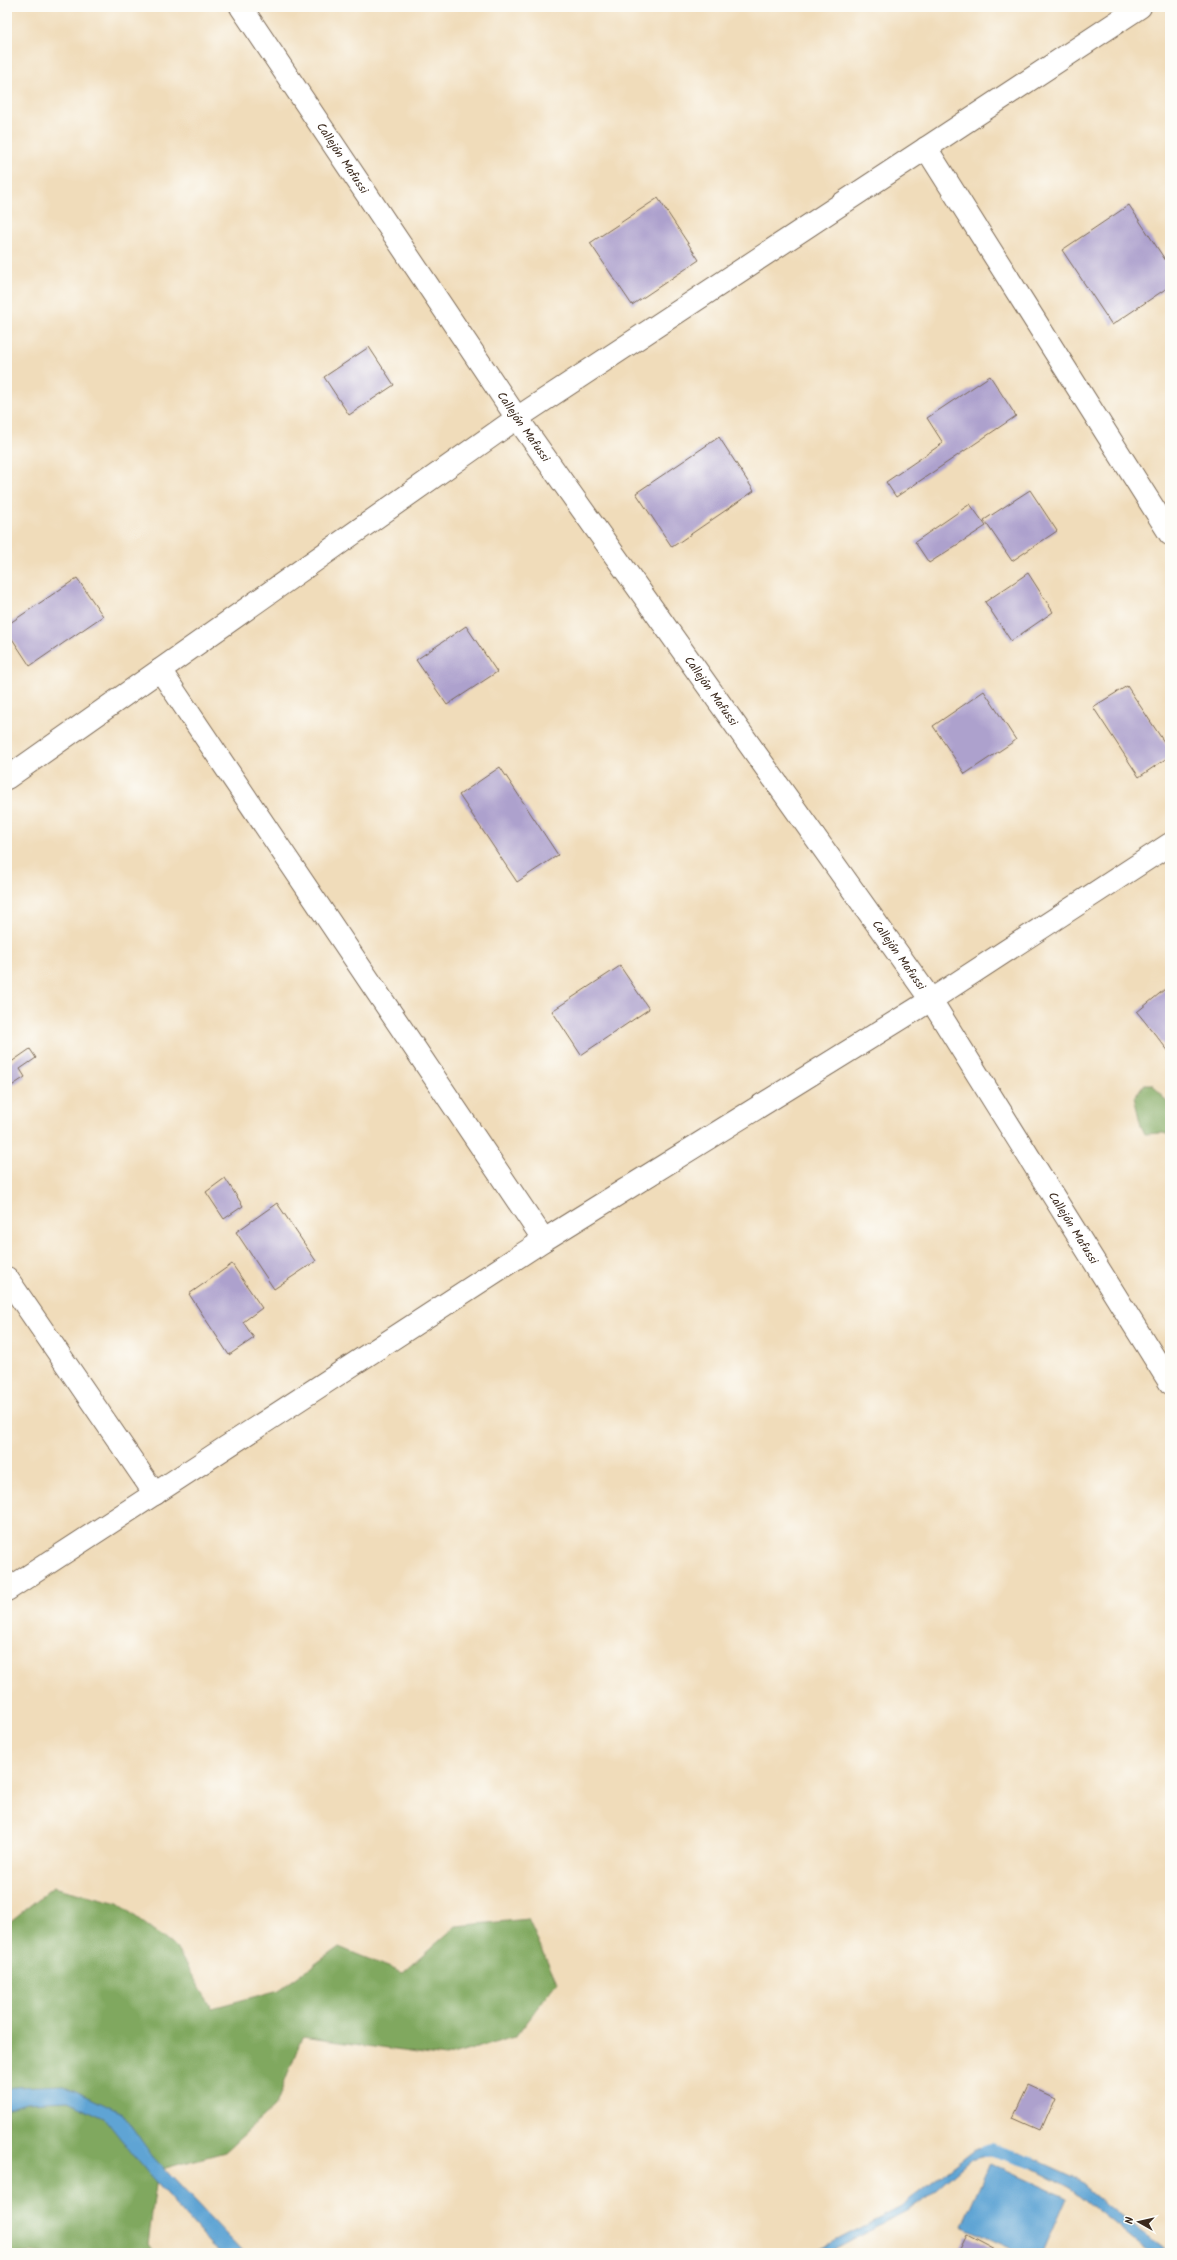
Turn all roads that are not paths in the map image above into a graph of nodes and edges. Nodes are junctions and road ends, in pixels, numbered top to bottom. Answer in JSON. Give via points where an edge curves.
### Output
{"nodes":[{"id":1,"x":241,"y":7,"type":"edge"},
{"id":2,"x":1140,"y":7,"type":"edge"},
{"id":3,"x":926,"y":148,"type":"junction"},
{"id":4,"x":517,"y":418,"type":"junction"},
{"id":5,"x":1170,"y":534,"type":"edge"},
{"id":6,"x":160,"y":670,"type":"junction"},
{"id":7,"x":7,"y":778,"type":"edge"},
{"id":8,"x":1170,"y":844,"type":"edge"},
{"id":9,"x":931,"y":1000,"type":"junction"},
{"id":10,"x":544,"y":1240,"type":"junction"},
{"id":11,"x":7,"y":1278,"type":"edge"},
{"id":12,"x":1170,"y":1383,"type":"edge"},
{"id":13,"x":155,"y":1494,"type":"junction"},
{"id":14,"x":7,"y":1590,"type":"edge"}],
"edges":[{"from":1,"to":4,"type":"street","name":"Callejón Mafussi"},
{"from":2,"to":3,"type":"street"},
{"from":3,"to":4,"type":"street"},
{"from":3,"to":5,"type":"street"},
{"from":4,"to":6,"type":"street"},
{"from":4,"to":9,"type":"street","name":"Callejón Mafussi"},
{"from":6,"to":7,"type":"street"},
{"from":6,"to":10,"type":"street"},
{"from":8,"to":9,"type":"street"},
{"from":9,"to":10,"type":"street"},
{"from":9,"to":12,"type":"street","name":"Callejón Mafussi"},
{"from":10,"to":13,"type":"street"},
{"from":11,"to":13,"type":"street"},
{"from":13,"to":14,"type":"street"}]}
